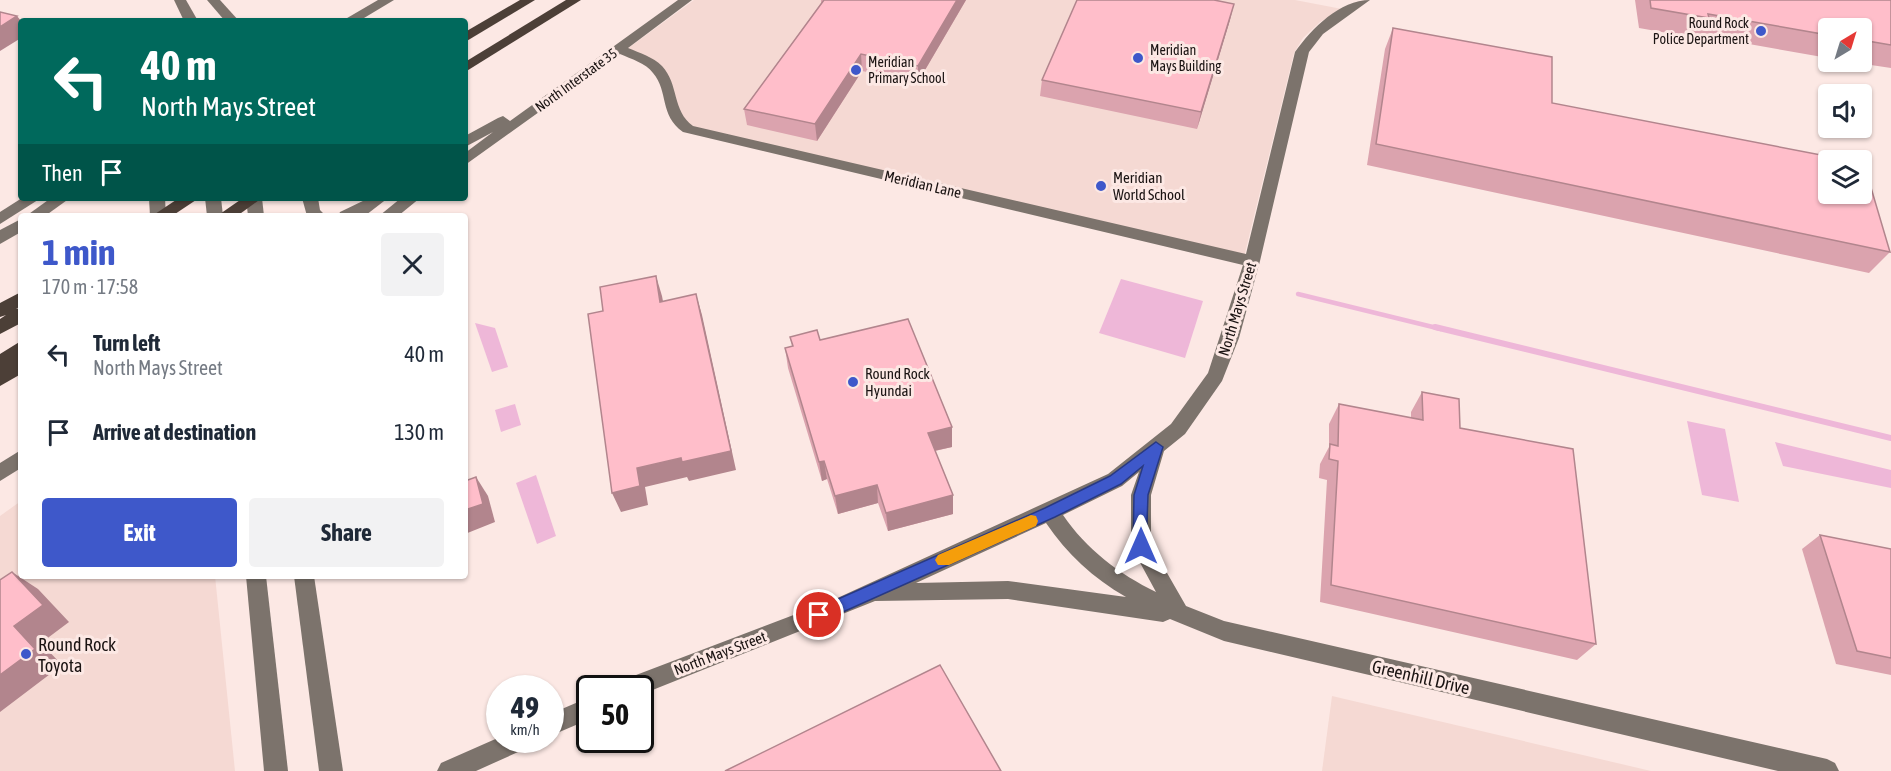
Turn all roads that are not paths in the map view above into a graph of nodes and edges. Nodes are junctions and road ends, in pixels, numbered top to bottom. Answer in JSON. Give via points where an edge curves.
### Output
{"nodes":[{"id":1,"x":180,"y":0,"type":"edge"},
{"id":2,"x":212,"y":0,"type":"edge"},
{"id":3,"x":388,"y":0,"type":"edge"},
{"id":4,"x":529,"y":0,"type":"edge"},
{"id":5,"x":574,"y":0,"type":"edge"},
{"id":6,"x":686,"y":0,"type":"edge"},
{"id":7,"x":1364,"y":0,"type":"edge"},
{"id":8,"x":189,"y":18,"type":"edge"},
{"id":9,"x":221,"y":18,"type":"edge"},
{"id":10,"x":229,"y":18,"type":"edge"},
{"id":11,"x":355,"y":18,"type":"edge"},
{"id":12,"x":468,"y":36,"type":"edge"},
{"id":13,"x":635,"y":37,"type":"junction"},
{"id":14,"x":619,"y":49,"type":"junction"},
{"id":15,"x":636,"y":56,"type":"junction"},
{"id":16,"x":468,"y":66,"type":"edge"},
{"id":17,"x":568,"y":86,"type":"junction"},
{"id":18,"x":468,"y":140,"type":"edge"},
{"id":19,"x":468,"y":158,"type":"edge"},
{"id":20,"x":28,"y":201,"type":"edge"},
{"id":21,"x":57,"y":201,"type":"edge"},
{"id":22,"x":186,"y":201,"type":"edge"},
{"id":23,"x":200,"y":201,"type":"edge"},
{"id":24,"x":249,"y":201,"type":"edge"},
{"id":25,"x":375,"y":201,"type":"edge"},
{"id":26,"x":408,"y":201,"type":"edge"},
{"id":27,"x":39,"y":213,"type":"edge"},
{"id":28,"x":164,"y":213,"type":"edge"},
{"id":29,"x":181,"y":213,"type":"edge"},
{"id":30,"x":230,"y":213,"type":"edge"},
{"id":31,"x":354,"y":213,"type":"edge"},
{"id":32,"x":391,"y":213,"type":"edge"},
{"id":33,"x":0,"y":219,"type":"edge"},
{"id":34,"x":18,"y":226,"type":"edge"},
{"id":35,"x":0,"y":238,"type":"edge"},
{"id":36,"x":1257,"y":240,"type":"junction"},
{"id":37,"x":1215,"y":252,"type":"junction"},
{"id":38,"x":1252,"y":261,"type":"junction"},
{"id":39,"x":1244,"y":282,"type":"junction"},
{"id":40,"x":18,"y":300,"type":"edge"},
{"id":41,"x":0,"y":311,"type":"edge"},
{"id":42,"x":18,"y":316,"type":"edge"},
{"id":43,"x":0,"y":328,"type":"edge"},
{"id":44,"x":18,"y":350,"type":"edge"},
{"id":45,"x":0,"y":363,"type":"edge"},
{"id":46,"x":18,"y":367,"type":"edge"},
{"id":47,"x":0,"y":378,"type":"edge"},
{"id":48,"x":1156,"y":447,"type":"junction"},
{"id":49,"x":18,"y":460,"type":"edge"},
{"id":50,"x":0,"y":473,"type":"edge"},
{"id":51,"x":1050,"y":513,"type":"junction"},
{"id":52,"x":256,"y":579,"type":"edge"},
{"id":53,"x":304,"y":579,"type":"edge"},
{"id":54,"x":869,"y":593,"type":"junction"},
{"id":55,"x":1180,"y":615,"type":"junction"},
{"id":56,"x":654,"y":679,"type":"edge"},
{"id":57,"x":490,"y":753,"type":"edge"},
{"id":58,"x":276,"y":771,"type":"edge"},
{"id":59,"x":332,"y":771,"type":"edge"},
{"id":60,"x":449,"y":771,"type":"edge"},
{"id":61,"x":1827,"y":771,"type":"edge"}],
"edges":[{"from":1,"to":8,"type":"main road"},
{"from":2,"to":9,"type":"main road"},
{"from":2,"to":10,"type":"main road"},
{"from":3,"to":11,"type":"main road"},
{"from":4,"to":12,"type":"highway"},
{"from":5,"to":16,"type":"highway"},
{"from":6,"to":13,"type":"main road","name":"North Interstate 35"},
{"from":7,"to":36,"type":"main road","name":"North Mays Street","via":[[1318,31],[1302,52]]},
{"from":13,"to":14,"type":"main road","name":"North Interstate 35"},
{"from":13,"to":15,"type":"main road","via":[[631,48]]},
{"from":14,"to":15,"type":"main road","name":"Meridian Lane"},
{"from":14,"to":17,"type":"main road","name":"North Interstate 35"},
{"from":15,"to":37,"type":"main road","name":"Meridian Lane","via":[[659,70],[677,122],[688,129]]},
{"from":17,"to":18,"type":"main road"},
{"from":17,"to":19,"type":"main road","name":"North Interstate 35"},
{"from":20,"to":33,"type":"main road"},
{"from":21,"to":27,"type":"main road"},
{"from":22,"to":28,"type":"highway"},
{"from":23,"to":29,"type":"highway"},
{"from":24,"to":30,"type":"highway"},
{"from":25,"to":31,"type":"main road"},
{"from":26,"to":32,"type":"main road"},
{"from":34,"to":35,"type":"main road"},
{"from":36,"to":37,"type":"main road","via":[[1242,248]]},
{"from":36,"to":38,"type":"main road","name":"North Mays Street"},
{"from":37,"to":38,"type":"main road","name":"Meridian Lane"},
{"from":37,"to":39,"type":"main road"},
{"from":38,"to":39,"type":"main road","name":"North Mays Street"},
{"from":39,"to":48,"type":"main road","name":"North Mays Street","via":[[1230,338],[1215,376],[1178,429]]},
{"from":40,"to":41,"type":"highway"},
{"from":42,"to":43,"type":"highway"},
{"from":44,"to":45,"type":"highway"},
{"from":46,"to":47,"type":"highway"},
{"from":48,"to":51,"type":"main road","name":"North Mays Street","via":[[1115,480]]},
{"from":48,"to":55,"type":"main road","via":[[1141,495],[1141,546]]},
{"from":49,"to":50,"type":"main road"},
{"from":51,"to":54,"type":"main road","name":"North Mays Street"},
{"from":51,"to":55,"type":"main road","name":"Greenhill Drive","via":[[1072,543],[1104,571]]},
{"from":52,"to":58,"type":"main road"},
{"from":53,"to":59,"type":"main road"},
{"from":54,"to":55,"type":"main road","via":[[1008,590]]},
{"from":54,"to":56,"type":"main road","name":"North Mays Street"},
{"from":55,"to":61,"type":"main road","name":"Greenhill Drive","via":[[1224,631]]},
{"from":57,"to":60,"type":"main road"}]}
